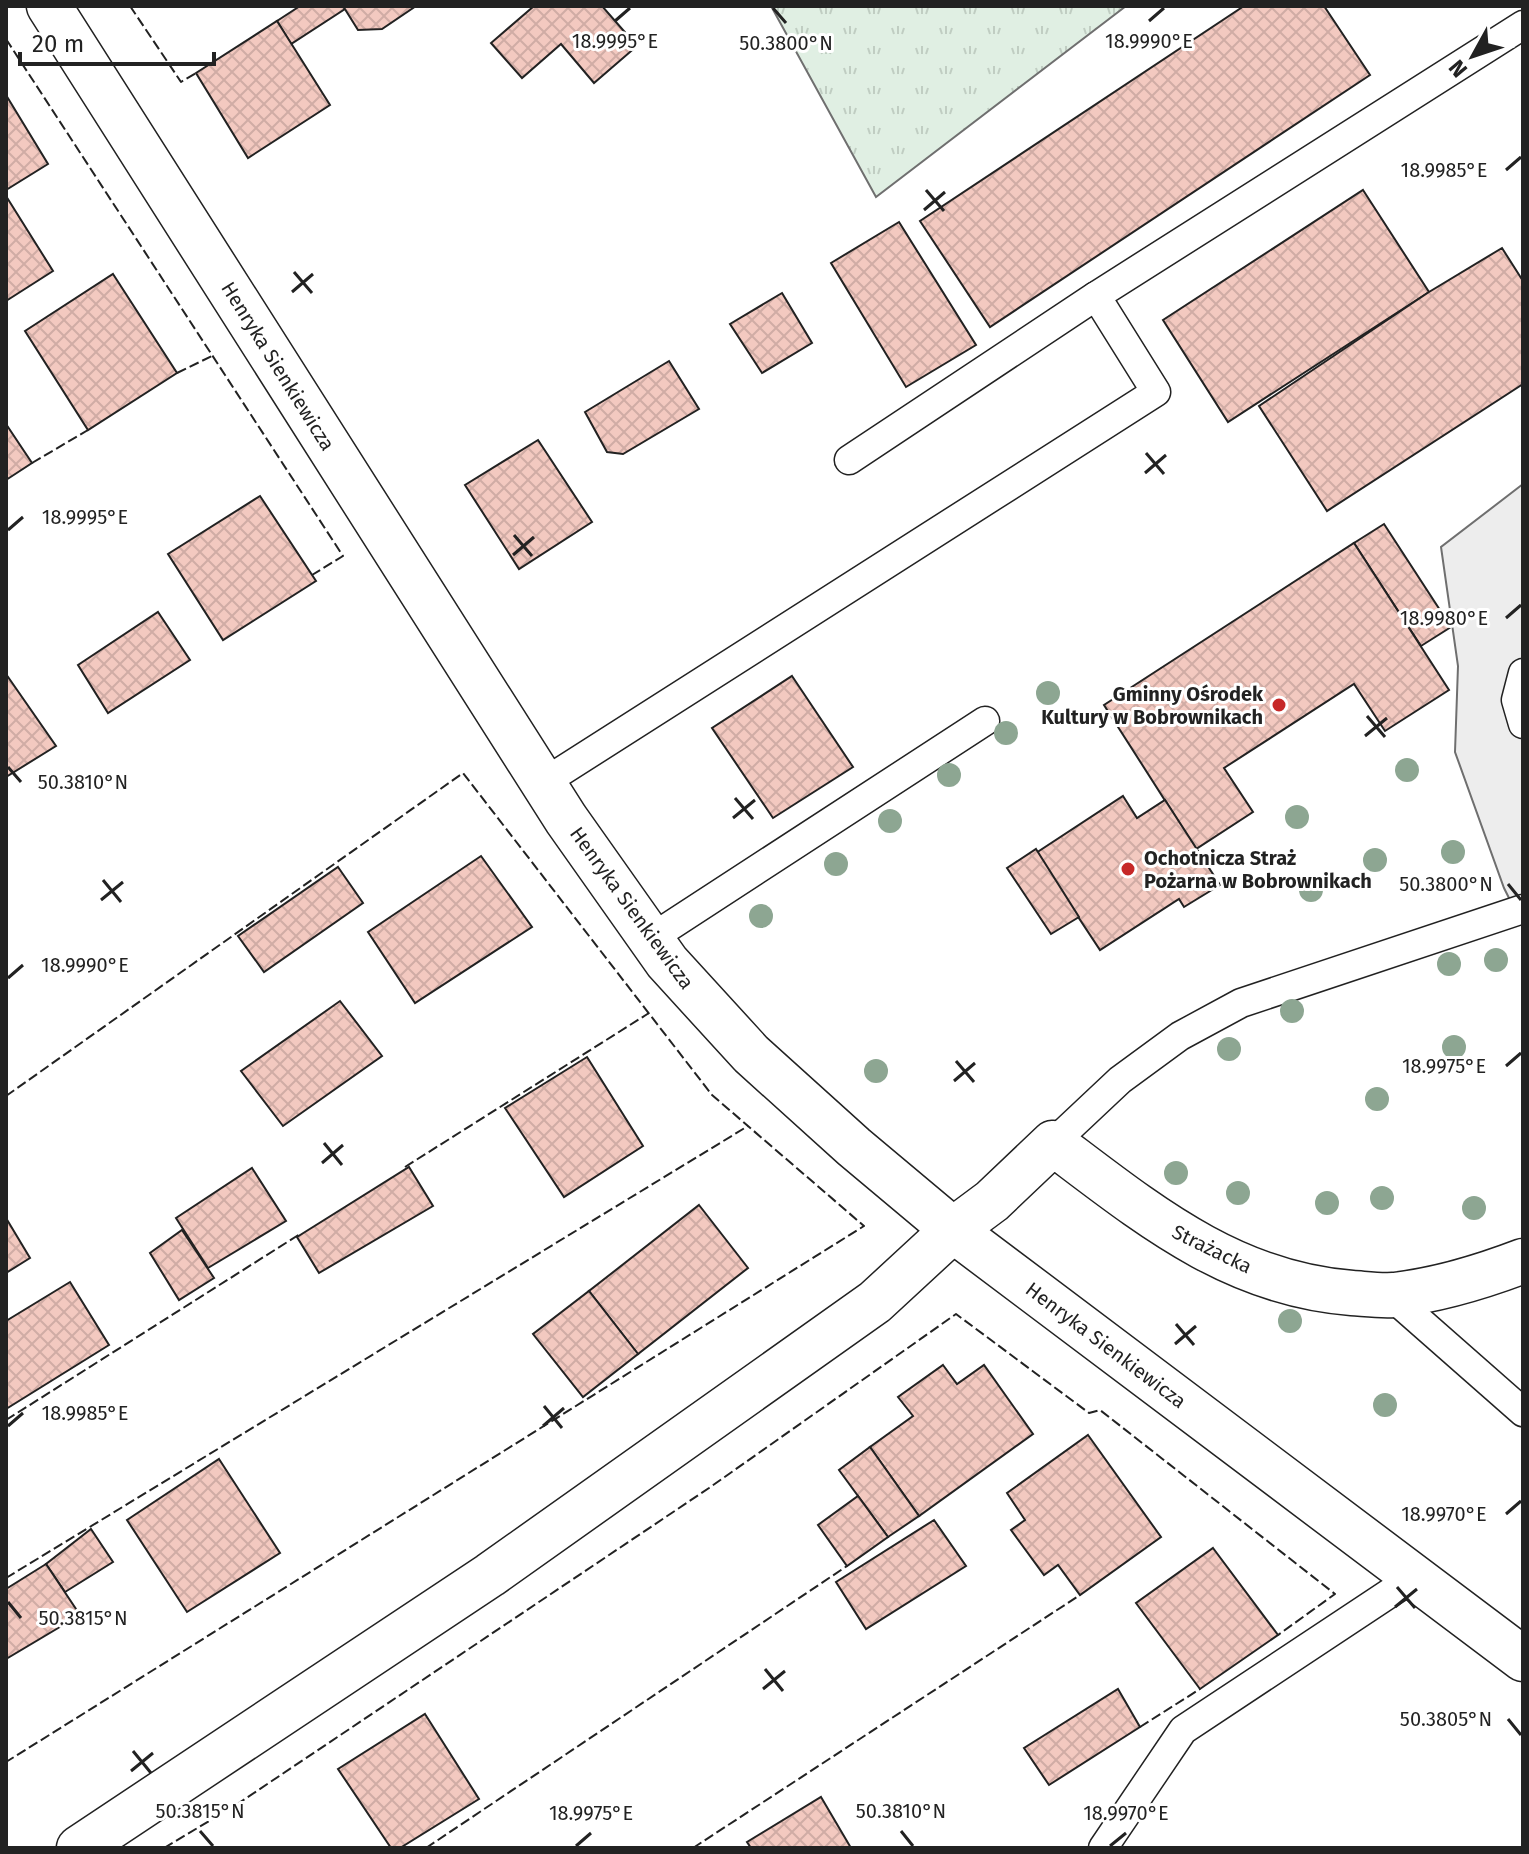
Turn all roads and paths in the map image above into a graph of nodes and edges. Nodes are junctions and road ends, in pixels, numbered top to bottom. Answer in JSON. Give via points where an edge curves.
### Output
{"nodes":[{"id":1,"x":49,"y":6,"type":"edge"},
{"id":2,"x":1523,"y":25,"type":"edge"},
{"id":3,"x":1096,"y":296,"type":"junction"},
{"id":4,"x":849,"y":460,"type":"dead end"},
{"id":5,"x":1523,"y":673,"type":"edge"},
{"id":6,"x":985,"y":721,"type":"dead end"},
{"id":7,"x":1523,"y":724,"type":"edge"},
{"id":8,"x":543,"y":783,"type":"junction"},
{"id":9,"x":1523,"y":909,"type":"edge"},
{"id":10,"x":650,"y":939,"type":"junction"},
{"id":11,"x":1053,"y":1143,"type":"junction"},
{"id":12,"x":953,"y":1230,"type":"junction"},
{"id":13,"x":1523,"y":1261,"type":"edge"},
{"id":14,"x":1390,"y":1295,"type":"junction"},
{"id":15,"x":1523,"y":1412,"type":"edge"},
{"id":16,"x":1414,"y":1577,"type":"junction"},
{"id":17,"x":1523,"y":1659,"type":"edge"},
{"id":18,"x":79,"y":1848,"type":"edge"},
{"id":19,"x":1103,"y":1848,"type":"edge"}],
"edges":[{"from":1,"to":8,"type":"street","name":"Henryka Sienkiewicza"},
{"from":2,"to":3,"type":"lane"},
{"from":3,"to":4,"type":"lane"},
{"from":3,"to":8,"type":"lane","via":[[1156,392]]},
{"from":5,"to":7,"type":"lane","via":[[1516,700]]},
{"from":6,"to":10,"type":"lane"},
{"from":8,"to":10,"type":"street","name":"Henryka Sienkiewicza"},
{"from":9,"to":11,"type":"lane","via":[[1241,1003],[1180,1036],[1120,1080]]},
{"from":10,"to":12,"type":"street","name":"Henryka Sienkiewicza","via":[[751,1054]]},
{"from":11,"to":12,"type":"street"},
{"from":11,"to":14,"type":"street","name":"Strażacka","via":[[1162,1225],[1228,1261],[1291,1284]]},
{"from":12,"to":16,"type":"street","name":"Henryka Sienkiewicza"},
{"from":12,"to":18,"type":"street","via":[[875,1302],[528,1548]]},
{"from":13,"to":14,"type":"street","name":"Strażacka","via":[[1452,1286]]},
{"from":14,"to":15,"type":"lane"},
{"from":16,"to":17,"type":"street","name":"Henryka Sienkiewicza"},
{"from":16,"to":19,"type":"lane","via":[[1183,1730]]}]}
